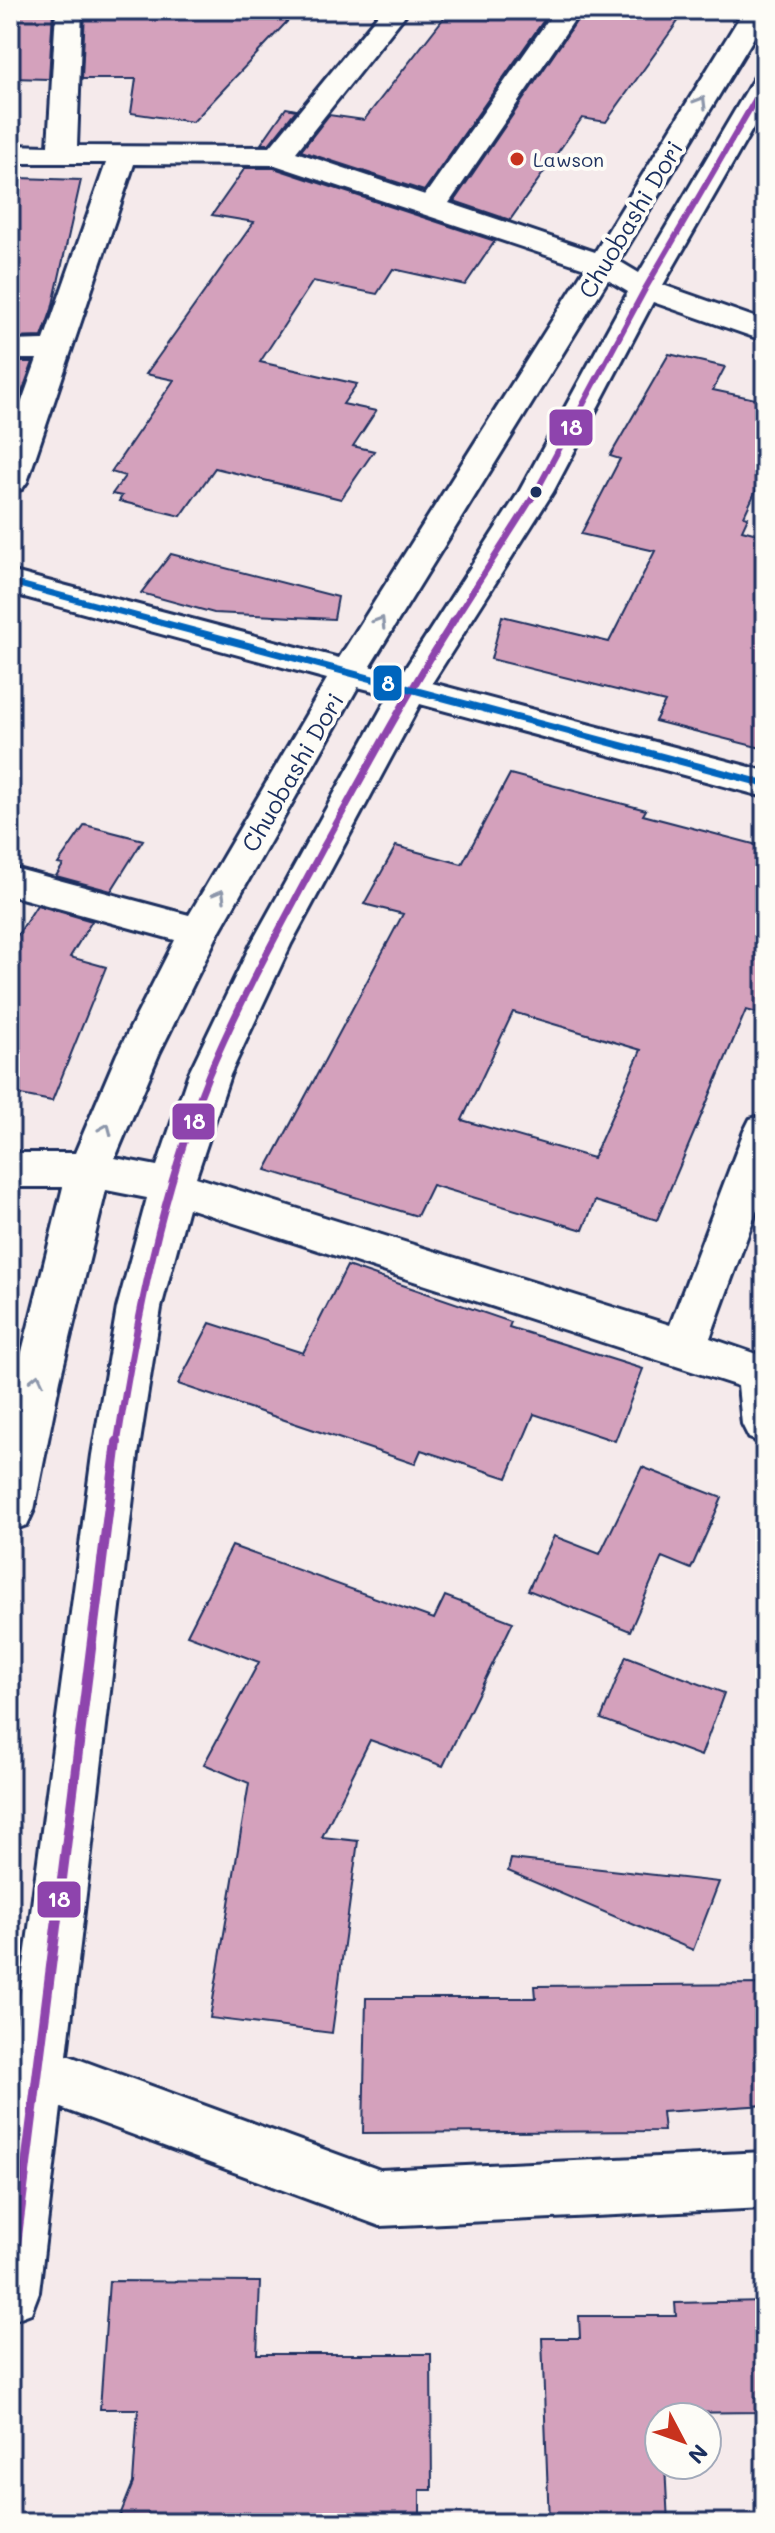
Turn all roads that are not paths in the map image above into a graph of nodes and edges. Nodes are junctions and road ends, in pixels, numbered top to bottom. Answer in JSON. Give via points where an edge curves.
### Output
{"nodes":[{"id":1,"x":69,"y":10,"type":"edge"},
{"id":2,"x":396,"y":10,"type":"edge"},
{"id":3,"x":568,"y":10,"type":"edge"},
{"id":4,"x":756,"y":10,"type":"edge"},
{"id":5,"x":765,"y":83,"type":"edge"},
{"id":6,"x":10,"y":154,"type":"edge"},
{"id":7,"x":62,"y":154,"type":"junction"},
{"id":8,"x":123,"y":155,"type":"junction"},
{"id":9,"x":278,"y":156,"type":"junction"},
{"id":10,"x":432,"y":207,"type":"junction"},
{"id":11,"x":602,"y":264,"type":"junction"},
{"id":12,"x":645,"y":289,"type":"junction"},
{"id":13,"x":765,"y":332,"type":"edge"},
{"id":14,"x":54,"y":349,"type":"junction"},
{"id":15,"x":10,"y":350,"type":"edge"},
{"id":16,"x":10,"y":482,"type":"edge"},
{"id":17,"x":10,"y":582,"type":"edge"},
{"id":18,"x":349,"y":671,"type":"junction"},
{"id":19,"x":411,"y":688,"type":"junction"},
{"id":20,"x":765,"y":784,"type":"edge"},
{"id":21,"x":10,"y":881,"type":"edge"},
{"id":22,"x":199,"y":932,"type":"junction"},
{"id":23,"x":765,"y":1131,"type":"edge"},
{"id":24,"x":10,"y":1170,"type":"edge"},
{"id":25,"x":89,"y":1170,"type":"junction"},
{"id":26,"x":172,"y":1186,"type":"junction"},
{"id":27,"x":684,"y":1348,"type":"junction"},
{"id":28,"x":762,"y":1375,"type":"edge"},
{"id":29,"x":765,"y":1424,"type":"edge"},
{"id":30,"x":10,"y":1510,"type":"edge"},
{"id":31,"x":37,"y":2071,"type":"junction"},
{"id":32,"x":18,"y":2163,"type":"edge"},
{"id":33,"x":765,"y":2180,"type":"edge"},
{"id":34,"x":10,"y":2292,"type":"edge"}],
"edges":[{"from":1,"to":7,"type":"street"},
{"from":2,"to":9,"type":"street"},
{"from":3,"to":10,"type":"street"},
{"from":11,"to":4,"type":"street","name":"Chuobashi Dori","one_way":true},
{"from":5,"to":12,"type":"street","name":"Chuobashi Dori"},
{"from":6,"to":7,"type":"street"},
{"from":7,"to":8,"type":"street"},
{"from":8,"to":9,"type":"street"},
{"from":8,"to":14,"type":"street"},
{"from":9,"to":10,"type":"street"},
{"from":10,"to":11,"type":"street"},
{"from":11,"to":12,"type":"street"},
{"from":18,"to":11,"type":"street","name":"Chuobashi Dori","one_way":true},
{"from":12,"to":13,"type":"street"},
{"from":12,"to":19,"type":"street","name":"Chuobashi Dori","via":[[536,492]]},
{"from":14,"to":15,"type":"street"},
{"from":14,"to":16,"type":"street"},
{"from":17,"to":18,"type":"street"},
{"from":18,"to":19,"type":"street"},
{"from":22,"to":18,"type":"street","name":"Chuobashi Dori","one_way":true},
{"from":19,"to":20,"type":"street"},
{"from":19,"to":26,"type":"street","name":"Chuobashi Dori","via":[[271,944],[209,1075]]},
{"from":21,"to":22,"type":"street"},
{"from":25,"to":22,"type":"street","name":"Chuobashi Dori","one_way":true,"via":[[138,1054]]},
{"from":23,"to":27,"type":"street"},
{"from":24,"to":25,"type":"street"},
{"from":25,"to":26,"type":"street"},
{"from":30,"to":25,"type":"street","name":"Chuobashi Dori","one_way":true},
{"from":26,"to":27,"type":"street"},
{"from":26,"to":31,"type":"street","name":"Chuobashi Dori","via":[[139,1308],[115,1455]]},
{"from":27,"to":28,"type":"street"},
{"from":28,"to":29,"type":"street"},
{"from":31,"to":32,"type":"street","name":"Chuobashi Dori"},
{"from":31,"to":33,"type":"street","via":[[380,2198]]},
{"from":32,"to":34,"type":"street","name":"Chuobashi Dori"}]}
